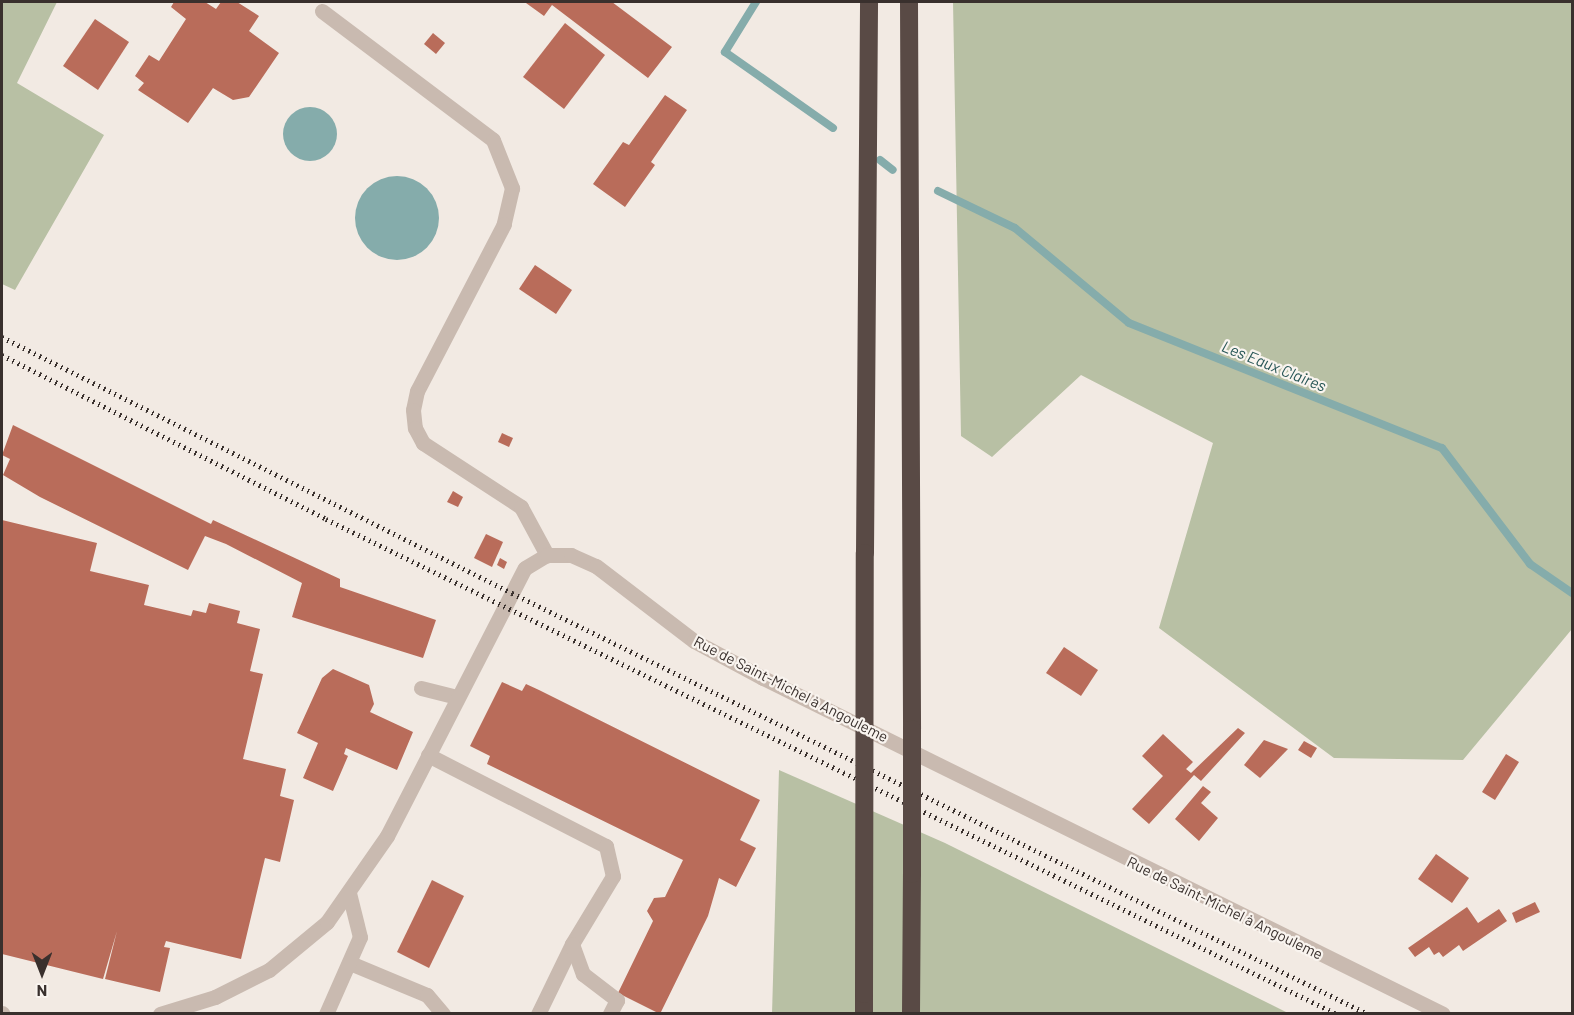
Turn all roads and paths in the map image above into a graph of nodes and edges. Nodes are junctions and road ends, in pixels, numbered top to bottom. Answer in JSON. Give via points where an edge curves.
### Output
{"nodes":[{"id":1,"x":869,"y":2,"type":"edge"},
{"id":2,"x":909,"y":2,"type":"edge"},
{"id":3,"x":322,"y":11,"type":"dead end"},
{"id":4,"x":547,"y":555,"type":"junction"},
{"id":5,"x":421,"y":688,"type":"dead end"},
{"id":6,"x":457,"y":697,"type":"junction"},
{"id":7,"x":428,"y":755,"type":"junction"},
{"id":8,"x":349,"y":893,"type":"junction"},
{"id":9,"x":572,"y":944,"type":"junction"},
{"id":10,"x":350,"y":963,"type":"junction"},
{"id":11,"x":160,"y":1014,"type":"edge"},
{"id":12,"x":326,"y":1014,"type":"edge"},
{"id":13,"x":443,"y":1014,"type":"edge"},
{"id":14,"x":538,"y":1014,"type":"edge"},
{"id":15,"x":610,"y":1014,"type":"edge"},
{"id":16,"x":864,"y":1014,"type":"edge"},
{"id":17,"x":911,"y":1014,"type":"edge"},
{"id":18,"x":1443,"y":1014,"type":"edge"}],
"edges":[{"from":1,"to":16,"type":"highway","bridge":true},
{"from":2,"to":17,"type":"highway","bridge":true},
{"from":3,"to":4,"type":"street","via":[[493,140],[512,188],[504,224],[417,391],[412,410],[423,443],[521,507]]},
{"from":4,"to":6,"type":"street","via":[[525,568]]},
{"from":4,"to":18,"type":"street","name":"Rue de Saint-Michel à Angouleme","via":[[571,555],[596,566],[693,641]]},
{"from":5,"to":6,"type":"street"},
{"from":6,"to":7,"type":"street"},
{"from":7,"to":8,"type":"street","via":[[387,836]]},
{"from":7,"to":9,"type":"street","via":[[606,846],[613,876]]},
{"from":8,"to":10,"type":"street","via":[[360,937]]},
{"from":8,"to":11,"type":"street","via":[[327,922],[269,970],[215,997]]},
{"from":9,"to":14,"type":"street"},
{"from":9,"to":15,"type":"street","via":[[583,974],[617,1000]]},
{"from":10,"to":12,"type":"street"},
{"from":10,"to":13,"type":"street","via":[[427,995]]}]}
